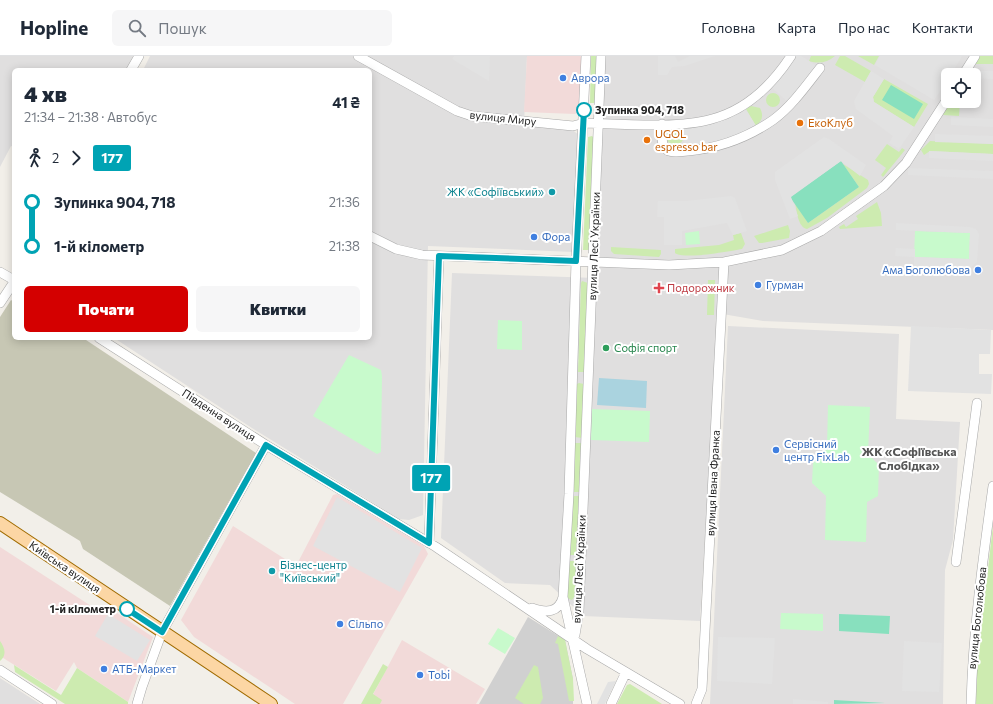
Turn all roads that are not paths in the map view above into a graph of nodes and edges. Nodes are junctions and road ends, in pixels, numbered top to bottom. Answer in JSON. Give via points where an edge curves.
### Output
{"nodes":[{"id":1,"x":139,"y":56,"type":"edge"},
{"id":2,"x":358,"y":56,"type":"edge"},
{"id":3,"x":586,"y":56,"type":"edge"},
{"id":4,"x":601,"y":56,"type":"edge"},
{"id":5,"x":791,"y":56,"type":"edge"},
{"id":6,"x":975,"y":56,"type":"edge"},
{"id":7,"x":132,"y":68,"type":"edge"},
{"id":8,"x":820,"y":68,"type":"dead end"},
{"id":9,"x":967,"y":68,"type":"edge"},
{"id":10,"x":942,"y":108,"type":"edge"},
{"id":11,"x":584,"y":123,"type":"junction"},
{"id":12,"x":599,"y":123,"type":"junction"},
{"id":13,"x":662,"y":124,"type":"junction"},
{"id":14,"x":372,"y":237,"type":"edge"},
{"id":15,"x":439,"y":256,"type":"junction"},
{"id":16,"x":576,"y":261,"type":"junction"},
{"id":17,"x":594,"y":261,"type":"junction"},
{"id":18,"x":724,"y":262,"type":"junction"},
{"id":19,"x":0,"y":272,"type":"edge"},
{"id":20,"x":12,"y":280,"type":"edge"},
{"id":21,"x":12,"y":284,"type":"edge"},
{"id":22,"x":0,"y":303,"type":"edge"},
{"id":23,"x":102,"y":340,"type":"edge"},
{"id":24,"x":573,"y":381,"type":"junction"},
{"id":25,"x":589,"y":382,"type":"junction"},
{"id":26,"x":977,"y":403,"type":"dead end"},
{"id":27,"x":266,"y":445,"type":"junction"},
{"id":28,"x":993,"y":486,"type":"edge"},
{"id":29,"x":0,"y":522,"type":"edge"},
{"id":30,"x":429,"y":543,"type":"junction"},
{"id":31,"x":956,"y":562,"type":"dead end"},
{"id":32,"x":563,"y":598,"type":"junction"},
{"id":33,"x":579,"y":599,"type":"junction"},
{"id":34,"x":523,"y":605,"type":"junction"},
{"id":35,"x":162,"y":632,"type":"junction"},
{"id":36,"x":574,"y":640,"type":"junction"},
{"id":37,"x":0,"y":670,"type":"edge"},
{"id":38,"x":626,"y":672,"type":"junction"},
{"id":39,"x":586,"y":701,"type":"edge"},
{"id":40,"x":52,"y":704,"type":"edge"},
{"id":41,"x":137,"y":704,"type":"edge"},
{"id":42,"x":271,"y":704,"type":"edge"},
{"id":43,"x":610,"y":704,"type":"edge"},
{"id":44,"x":680,"y":704,"type":"edge"},
{"id":45,"x":696,"y":704,"type":"edge"},
{"id":46,"x":971,"y":704,"type":"edge"}],
"edges":[{"from":1,"to":7,"type":"street"},
{"from":2,"to":11,"type":"street","name":"вулиця Миру","via":[[445,106],[472,116],[573,126]]},
{"from":3,"to":11,"type":"street","name":"вулиця Лесі Українки"},
{"from":4,"to":12,"type":"street","name":"вулиця Лесі Українки"},
{"from":5,"to":13,"type":"street","name":"вулиця Миру","via":[[769,86],[757,97],[734,110],[712,119]]},
{"from":6,"to":9,"type":"street"},
{"from":8,"to":13,"type":"street","via":[[774,119],[731,143],[671,152],[664,146]]},
{"from":10,"to":18,"type":"street","via":[[906,163],[884,186],[850,212],[821,232],[782,250]]},
{"from":11,"to":12,"type":"street","name":"вулиця Миру"},
{"from":11,"to":16,"type":"street","name":"вулиця Лесі Українки"},
{"from":12,"to":13,"type":"street","name":"вулиця Миру"},
{"from":12,"to":17,"type":"street","name":"вулиця Лесі Українки"},
{"from":14,"to":15,"type":"street","via":[[396,249]]},
{"from":15,"to":16,"type":"street"},
{"from":15,"to":30,"type":"street"},
{"from":16,"to":17,"type":"street"},
{"from":16,"to":24,"type":"street","name":"вулиця Лесі Українки"},
{"from":17,"to":18,"type":"street","via":[[669,265]]},
{"from":17,"to":25,"type":"street","name":"вулиця Лесі Українки"},
{"from":18,"to":45,"type":"street","name":"вулиця Івана Франка","via":[[702,689]]},
{"from":19,"to":20,"type":"street"},
{"from":21,"to":22,"type":"street"},
{"from":23,"to":27,"type":"street","name":"Південна вулиця"},
{"from":24,"to":25,"type":"street","via":[[581,378]]},
{"from":24,"to":32,"type":"street","name":"вулиця Лесі Українки"},
{"from":25,"to":33,"type":"street","name":"вулиця Лесі Українки"},
{"from":26,"to":31,"type":"street"},
{"from":27,"to":30,"type":"street","name":"Південна вулиця"},
{"from":27,"to":35,"type":"street"},
{"from":28,"to":46,"type":"street","name":"вулиця Боголюбова","via":[[980,580]]},
{"from":29,"to":35,"type":"main road","name":"Київська вулиця"},
{"from":30,"to":34,"type":"street","name":"Південна вулиця"},
{"from":32,"to":33,"type":"street","via":[[571,603]]},
{"from":32,"to":34,"type":"street","name":"Південна вулиця","via":[[562,603],[554,610],[538,610]]},
{"from":32,"to":36,"type":"street","name":"вулиця Лесі Українки"},
{"from":33,"to":36,"type":"street","name":"вулиця Лесі Українки"},
{"from":34,"to":36,"type":"street","name":"Південна вулиця"},
{"from":35,"to":41,"type":"street"},
{"from":35,"to":42,"type":"main road","name":"Київська вулиця"},
{"from":36,"to":38,"type":"street"},
{"from":36,"to":39,"type":"street"},
{"from":37,"to":40,"type":"street"},
{"from":38,"to":43,"type":"street"},
{"from":38,"to":44,"type":"street"}]}
